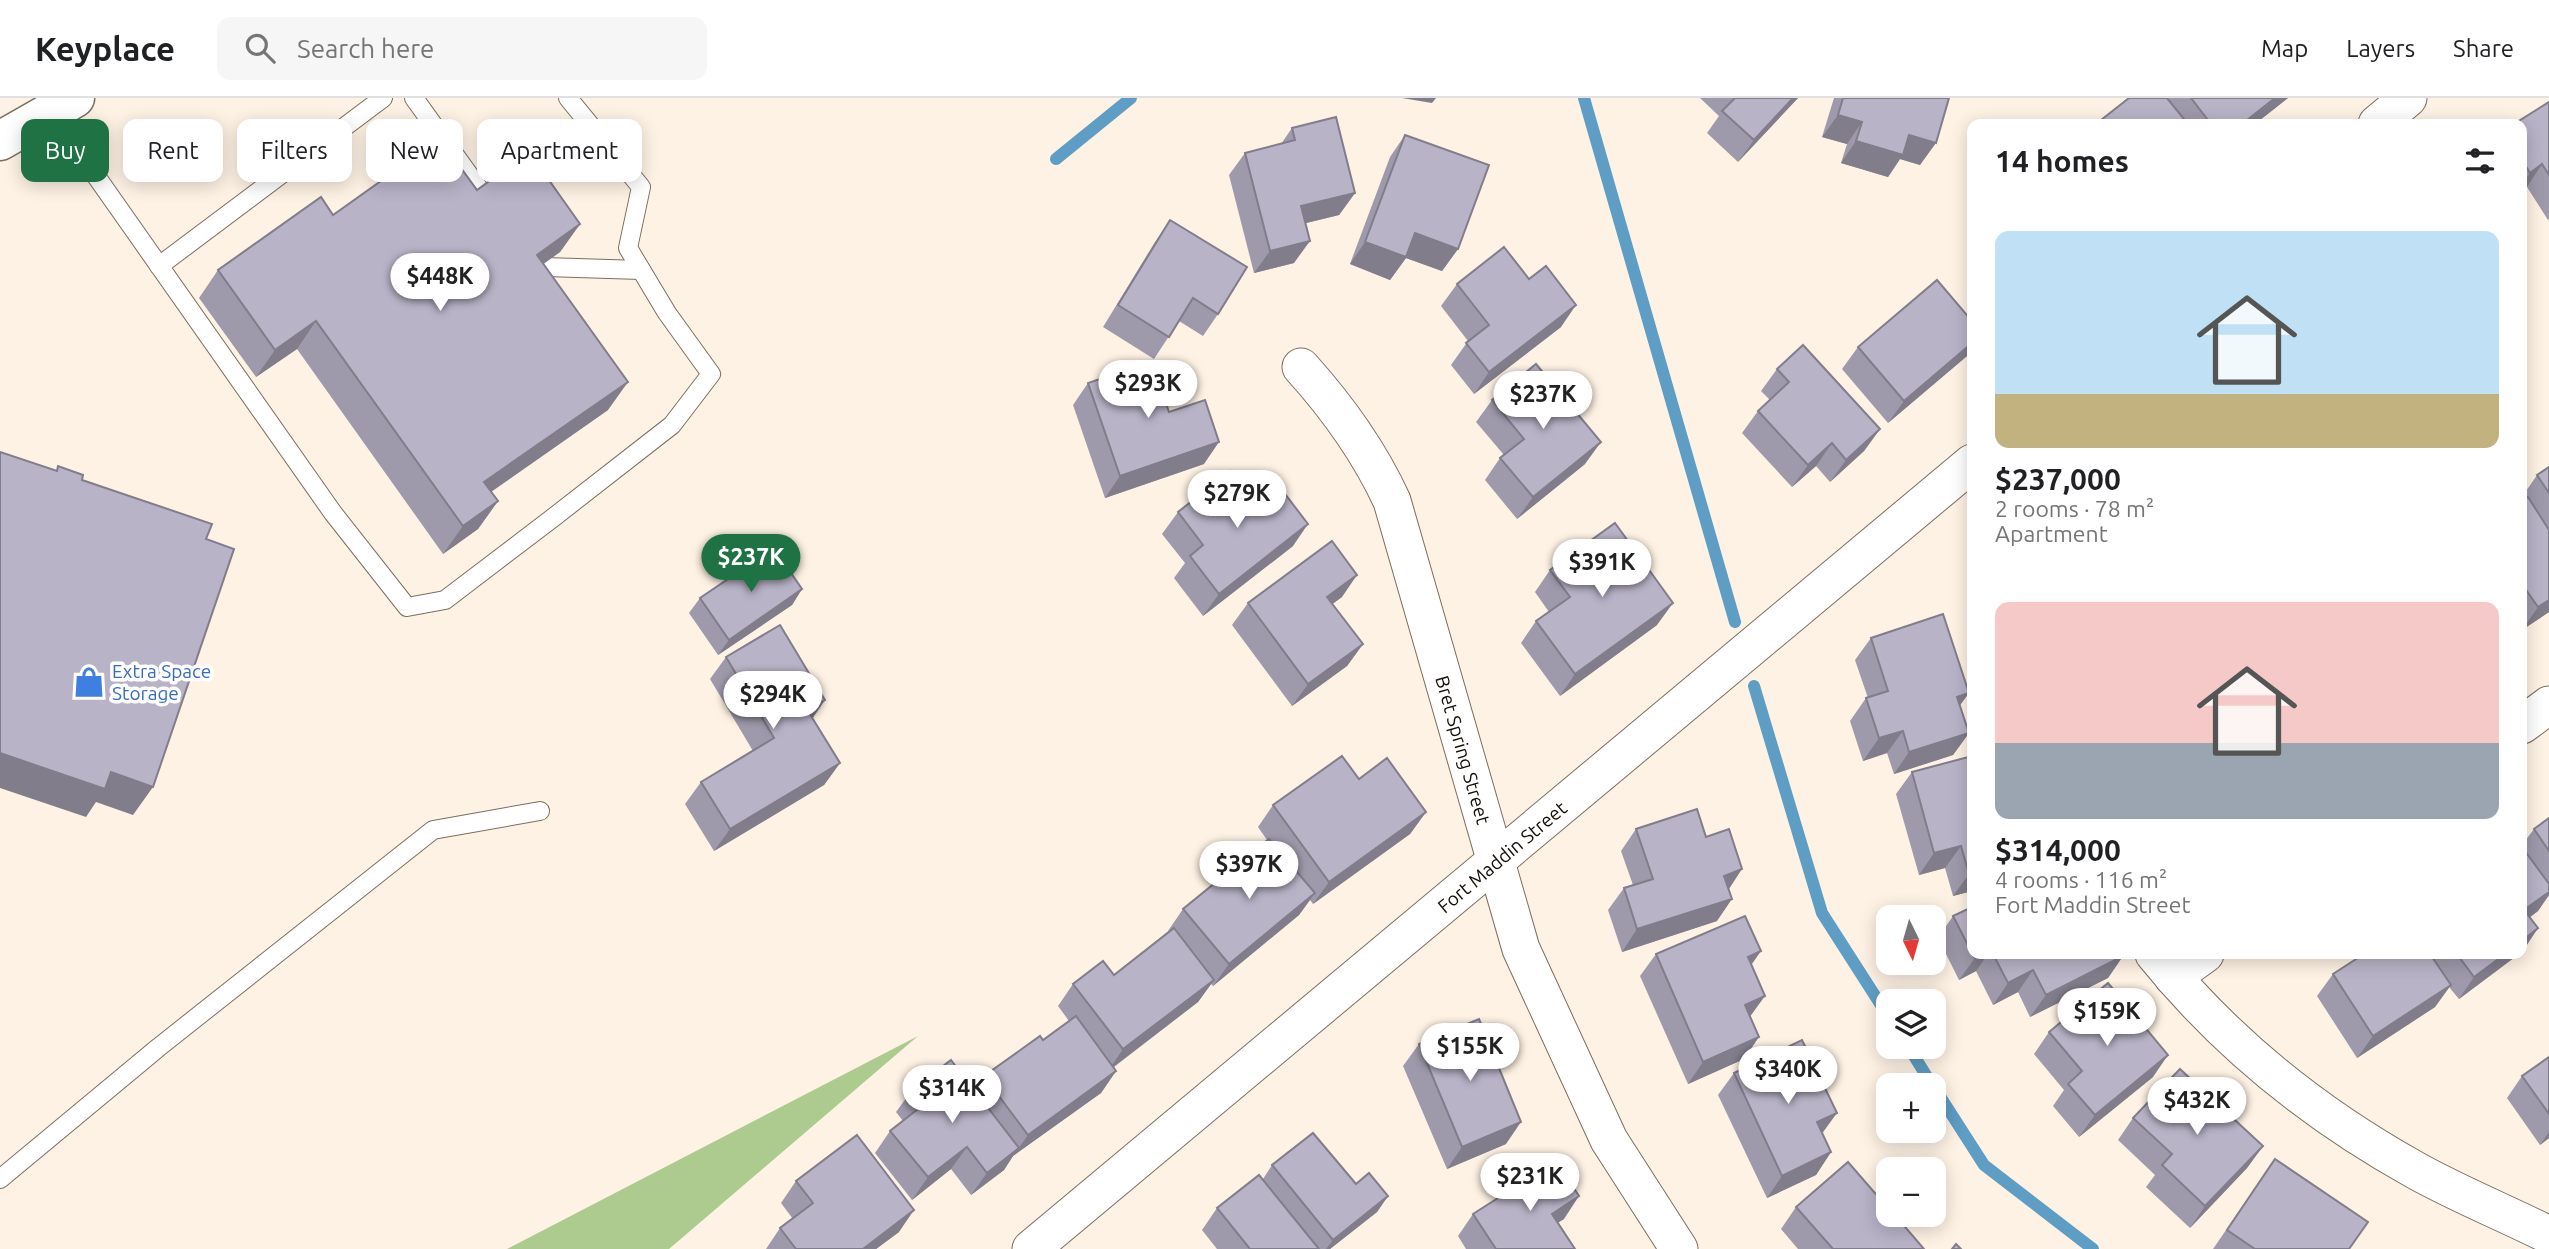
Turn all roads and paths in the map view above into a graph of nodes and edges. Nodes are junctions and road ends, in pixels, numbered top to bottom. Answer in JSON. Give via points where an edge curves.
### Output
{"nodes":[{"id":1,"x":383,"y":98,"type":"edge"},
{"id":2,"x":414,"y":98,"type":"edge"},
{"id":3,"x":568,"y":98,"type":"edge"},
{"id":4,"x":2408,"y":98,"type":"edge"},
{"id":5,"x":63,"y":105,"type":"edge"},
{"id":6,"x":2383,"y":119,"type":"edge"},
{"id":7,"x":0,"y":141,"type":"edge"},
{"id":8,"x":485,"y":197,"type":"edge"},
{"id":9,"x":159,"y":266,"type":"junction"},
{"id":10,"x":545,"y":267,"type":"edge"},
{"id":11,"x":641,"y":270,"type":"junction"},
{"id":12,"x":1301,"y":367,"type":"dead end"},
{"id":13,"x":1967,"y":479,"type":"edge"},
{"id":14,"x":2549,"y":705,"type":"edge"},
{"id":15,"x":2527,"y":721,"type":"edge"},
{"id":16,"x":540,"y":811,"type":"dead end"},
{"id":17,"x":1496,"y":862,"type":"junction"},
{"id":18,"x":2188,"y":959,"type":"edge"},
{"id":19,"x":2163,"y":966,"type":"edge"},
{"id":20,"x":0,"y":1179,"type":"edge"},
{"id":21,"x":2549,"y":1235,"type":"edge"},
{"id":22,"x":1031,"y":1249,"type":"edge"},
{"id":23,"x":1679,"y":1249,"type":"edge"}],
"edges":[{"from":1,"to":9,"type":"lane"},
{"from":2,"to":8,"type":"lane"},
{"from":3,"to":11,"type":"lane","via":[[641,187],[628,248]]},
{"from":4,"to":6,"type":"street"},
{"from":5,"to":7,"type":"main road"},
{"from":5,"to":9,"type":"lane"},
{"from":9,"to":11,"type":"lane","via":[[333,513],[407,607],[445,600],[554,517],[672,425],[711,374]]},
{"from":10,"to":11,"type":"lane"},
{"from":12,"to":17,"type":"street","name":"Bret Spring Street","via":[[1334,404],[1376,467],[1392,501]]},
{"from":13,"to":17,"type":"street","name":"Fort Maddin Street"},
{"from":14,"to":15,"type":"street"},
{"from":16,"to":20,"type":"lane","via":[[433,830]]},
{"from":17,"to":22,"type":"street","name":"Fort Maddin Street"},
{"from":17,"to":23,"type":"street","name":"Bret Spring Street","via":[[1521,949],[1609,1140]]},
{"from":18,"to":19,"type":"street"},
{"from":19,"to":21,"type":"street","via":[[2252,1057],[2335,1122],[2416,1171]]}]}
